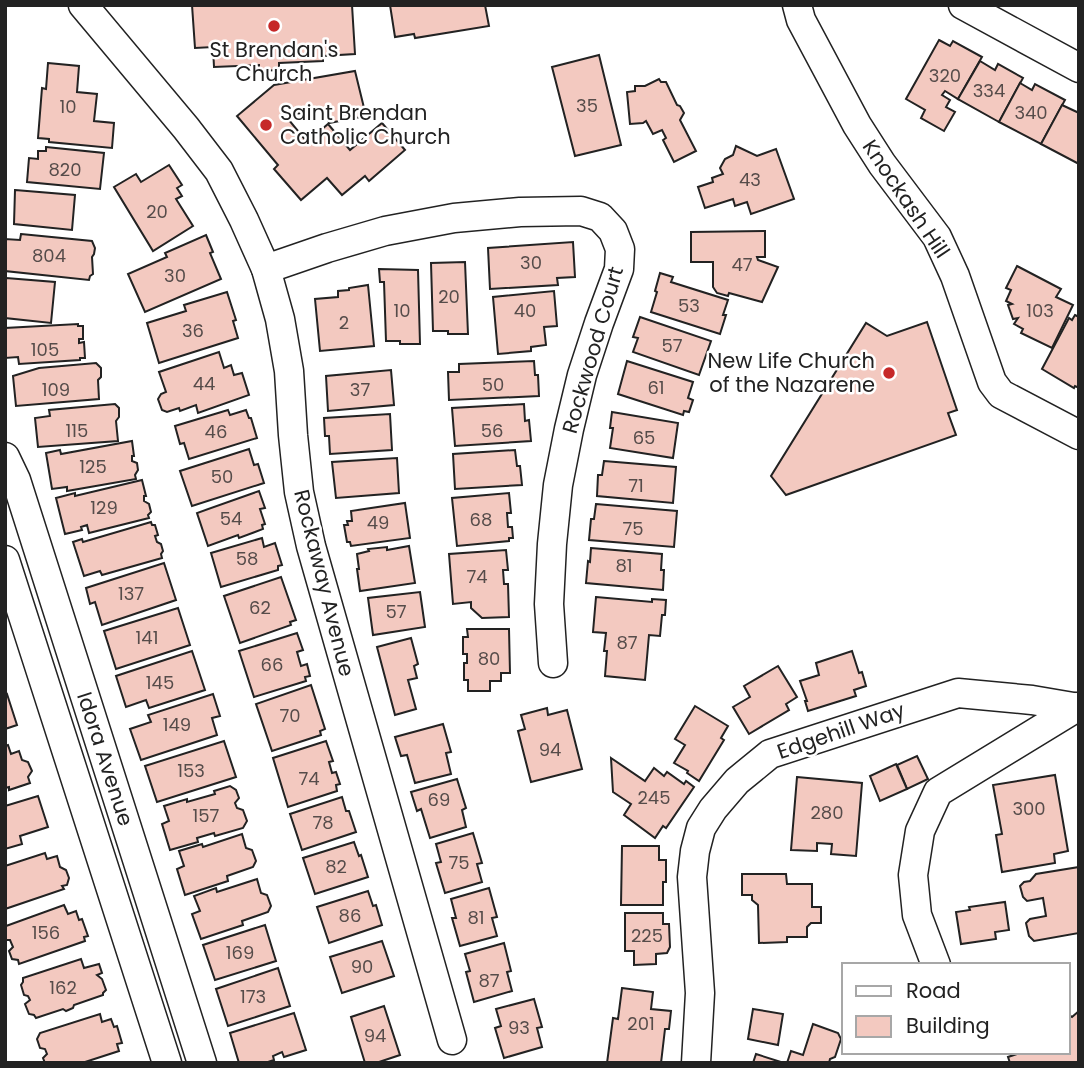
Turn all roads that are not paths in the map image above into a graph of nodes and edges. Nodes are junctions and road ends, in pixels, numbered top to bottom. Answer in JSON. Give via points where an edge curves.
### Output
{"nodes":[{"id":1,"x":83,"y":5,"type":"edge"},
{"id":2,"x":797,"y":5,"type":"edge"},
{"id":3,"x":963,"y":5,"type":"edge"},
{"id":4,"x":1079,"y":68,"type":"edge"},
{"id":5,"x":266,"y":269,"type":"junction"},
{"id":6,"x":1079,"y":435,"type":"edge"},
{"id":7,"x":5,"y":457,"type":"edge"},
{"id":8,"x":5,"y":560,"type":"edge"},
{"id":9,"x":553,"y":663,"type":"dead end"},
{"id":10,"x":1078,"y":708,"type":"edge"},
{"id":11,"x":935,"y":963,"type":"edge"},
{"id":12,"x":452,"y":1040,"type":"dead end"},
{"id":13,"x":167,"y":1063,"type":"edge"},
{"id":14,"x":202,"y":1063,"type":"edge"},
{"id":15,"x":696,"y":1063,"type":"edge"}],
"edges":[{"from":1,"to":5,"type":"street","name":"Rockaway Avenue","via":[[219,171]]},
{"from":2,"to":6,"type":"street","name":"Knockash Hill","via":[[857,125],[937,237],[992,382],[1001,394]]},
{"from":3,"to":4,"type":"street"},
{"from":5,"to":9,"type":"street","name":"Rockwood Court","via":[[385,231],[454,218],[581,211],[600,217],[614,231],[620,249],[619,269],[582,375],[558,485],[549,604]]},
{"from":5,"to":12,"type":"street","name":"Rockaway Avenue","via":[[289,371],[299,492],[311,547]]},
{"from":7,"to":14,"type":"street","name":"Idora Avenue"},
{"from":8,"to":13,"type":"street","name":"Idora Avenue"},
{"from":10,"to":11,"type":"street","via":[[938,792],[920,831],[914,875],[917,915]]},
{"from":10,"to":15,"type":"street","name":"Edgehill Way","via":[[958,693],[770,754],[737,780],[701,828],[695,850],[692,877],[700,993]]}]}
